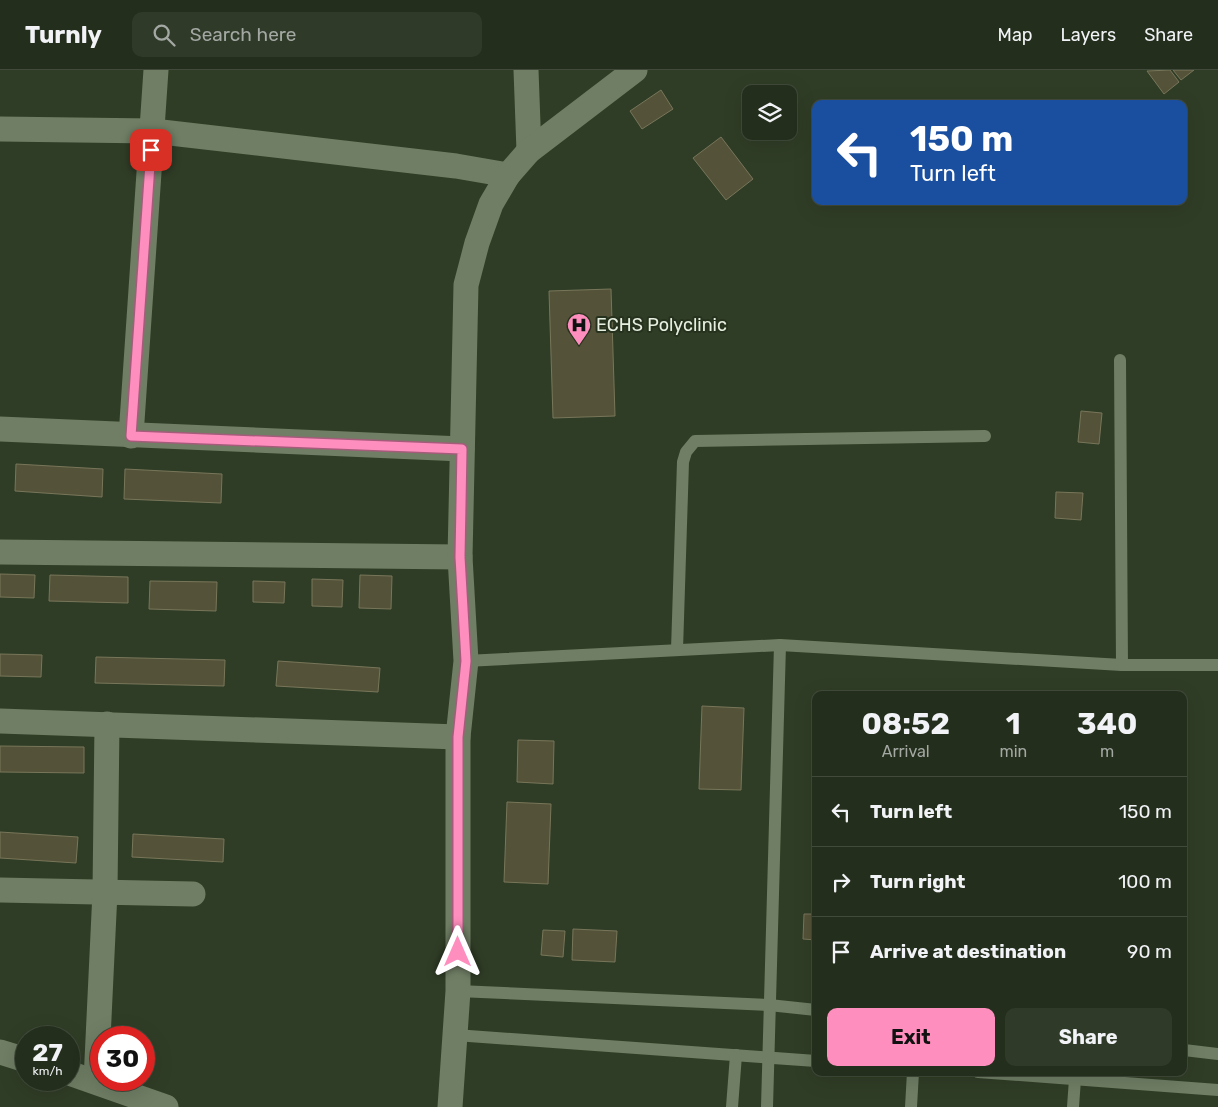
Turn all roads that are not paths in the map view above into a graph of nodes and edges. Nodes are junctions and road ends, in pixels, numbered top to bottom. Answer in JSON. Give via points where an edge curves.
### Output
{"nodes":[{"id":1,"x":156,"y":70,"type":"edge"},
{"id":2,"x":526,"y":70,"type":"edge"},
{"id":3,"x":635,"y":70,"type":"edge"},
{"id":4,"x":0,"y":129,"type":"edge"},
{"id":5,"x":153,"y":131,"type":"junction"},
{"id":6,"x":529,"y":151,"type":"junction"},
{"id":7,"x":508,"y":175,"type":"junction"},
{"id":8,"x":1120,"y":360,"type":"dead end"},
{"id":9,"x":0,"y":429,"type":"edge"},
{"id":10,"x":131,"y":436,"type":"junction"},
{"id":11,"x":985,"y":436,"type":"dead end"},
{"id":12,"x":462,"y":449,"type":"junction"},
{"id":13,"x":0,"y":552,"type":"edge"},
{"id":14,"x":460,"y":557,"type":"junction"},
{"id":15,"x":780,"y":645,"type":"junction"},
{"id":16,"x":677,"y":650,"type":"junction"},
{"id":17,"x":466,"y":661,"type":"junction"},
{"id":18,"x":1122,"y":665,"type":"junction"},
{"id":19,"x":1218,"y":665,"type":"edge"},
{"id":20,"x":0,"y":720,"type":"edge"},
{"id":21,"x":107,"y":724,"type":"junction"},
{"id":22,"x":458,"y":737,"type":"junction"},
{"id":23,"x":0,"y":890,"type":"edge"},
{"id":24,"x":105,"y":892,"type":"junction"},
{"id":25,"x":193,"y":894,"type":"dead end"},
{"id":26,"x":458,"y":991,"type":"junction"},
{"id":27,"x":769,"y":1005,"type":"junction"},
{"id":28,"x":812,"y":1010,"type":"edge"},
{"id":29,"x":99,"y":1026,"type":"edge"},
{"id":30,"x":455,"y":1035,"type":"junction"},
{"id":31,"x":1187,"y":1050,"type":"edge"},
{"id":32,"x":0,"y":1052,"type":"edge"},
{"id":33,"x":1218,"y":1054,"type":"edge"},
{"id":34,"x":736,"y":1055,"type":"junction"},
{"id":35,"x":15,"y":1057,"type":"edge"},
{"id":36,"x":768,"y":1058,"type":"junction"},
{"id":37,"x":812,"y":1061,"type":"edge"},
{"id":38,"x":913,"y":1076,"type":"edge"},
{"id":39,"x":1026,"y":1076,"type":"edge"},
{"id":40,"x":1075,"y":1080,"type":"junction"},
{"id":41,"x":1218,"y":1090,"type":"edge"},
{"id":42,"x":123,"y":1091,"type":"edge"},
{"id":43,"x":166,"y":1107,"type":"edge"},
{"id":44,"x":450,"y":1107,"type":"edge"},
{"id":45,"x":732,"y":1107,"type":"edge"},
{"id":46,"x":767,"y":1107,"type":"edge"},
{"id":47,"x":911,"y":1107,"type":"edge"},
{"id":48,"x":1073,"y":1107,"type":"edge"}],
"edges":[{"from":1,"to":5,"type":"street"},
{"from":2,"to":6,"type":"street"},
{"from":3,"to":6,"type":"street"},
{"from":4,"to":5,"type":"street"},
{"from":5,"to":7,"type":"street","via":[[456,166]]},
{"from":5,"to":10,"type":"street"},
{"from":6,"to":7,"type":"street"},
{"from":7,"to":12,"type":"street","via":[[491,204],[466,285]]},
{"from":8,"to":18,"type":"lane"},
{"from":9,"to":10,"type":"street"},
{"from":10,"to":12,"type":"street"},
{"from":11,"to":16,"type":"lane","via":[[695,441],[683,462]]},
{"from":12,"to":14,"type":"street"},
{"from":13,"to":14,"type":"street"},
{"from":14,"to":17,"type":"street"},
{"from":15,"to":16,"type":"lane"},
{"from":15,"to":18,"type":"lane"},
{"from":15,"to":27,"type":"lane"},
{"from":16,"to":17,"type":"lane"},
{"from":17,"to":22,"type":"street"},
{"from":18,"to":19,"type":"lane"},
{"from":20,"to":21,"type":"street"},
{"from":21,"to":22,"type":"street"},
{"from":21,"to":24,"type":"street"},
{"from":22,"to":26,"type":"street"},
{"from":23,"to":24,"type":"street"},
{"from":24,"to":25,"type":"street"},
{"from":24,"to":29,"type":"street"},
{"from":26,"to":27,"type":"lane"},
{"from":26,"to":30,"type":"street"},
{"from":27,"to":28,"type":"lane"},
{"from":27,"to":36,"type":"lane"},
{"from":30,"to":34,"type":"lane"},
{"from":30,"to":44,"type":"street"},
{"from":31,"to":33,"type":"lane"},
{"from":32,"to":35,"type":"street"},
{"from":34,"to":36,"type":"lane"},
{"from":34,"to":45,"type":"lane"},
{"from":36,"to":37,"type":"lane"},
{"from":36,"to":46,"type":"lane"},
{"from":38,"to":47,"type":"lane"},
{"from":39,"to":40,"type":"lane"},
{"from":40,"to":41,"type":"lane"},
{"from":40,"to":48,"type":"lane"},
{"from":42,"to":43,"type":"street"}]}
